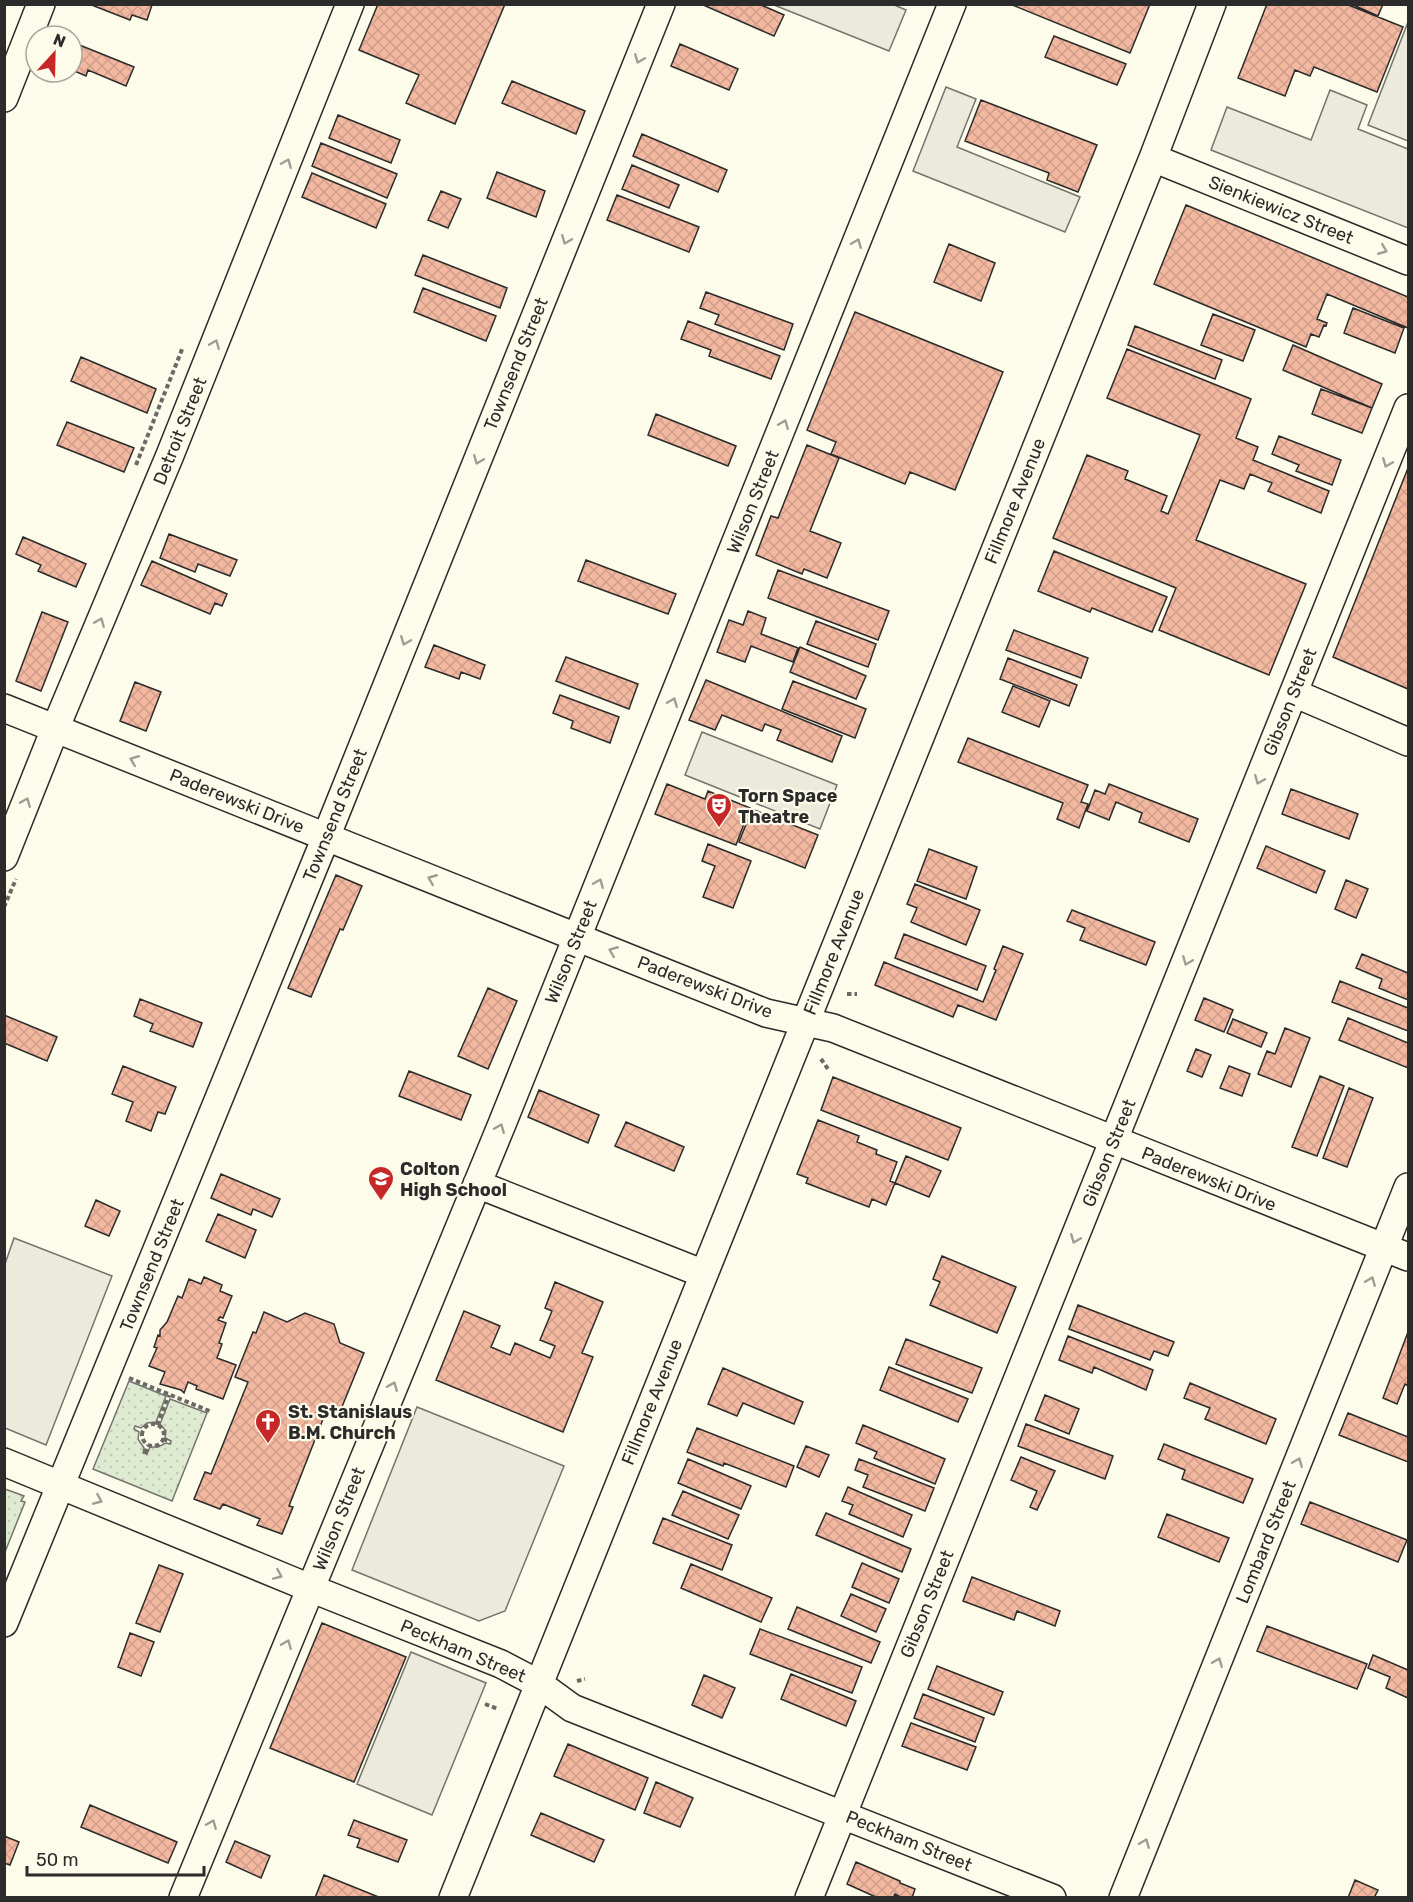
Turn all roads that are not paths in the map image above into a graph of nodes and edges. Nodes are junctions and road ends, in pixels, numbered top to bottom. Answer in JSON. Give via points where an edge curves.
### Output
{"nodes":[{"id":1,"x":41,"y":4,"type":"edge"},
{"id":2,"x":350,"y":4,"type":"edge"},
{"id":3,"x":661,"y":4,"type":"edge"},
{"id":4,"x":952,"y":4,"type":"edge"},
{"id":5,"x":1212,"y":4,"type":"edge"},
{"id":6,"x":4,"y":98,"type":"edge"},
{"id":7,"x":1153,"y":158,"type":"junction"},
{"id":8,"x":1408,"y":261,"type":"edge"},
{"id":9,"x":1408,"y":408,"type":"edge"},
{"id":10,"x":1294,"y":693,"type":"junction"},
{"id":11,"x":4,"y":708,"type":"edge"},
{"id":12,"x":55,"y":729,"type":"junction"},
{"id":13,"x":1408,"y":742,"type":"edge"},
{"id":14,"x":326,"y":837,"type":"junction"},
{"id":15,"x":4,"y":856,"type":"edge"},
{"id":16,"x":576,"y":937,"type":"junction"},
{"id":17,"x":806,"y":1021,"type":"junction"},
{"id":18,"x":1114,"y":1141,"type":"junction"},
{"id":19,"x":477,"y":1184,"type":"junction"},
{"id":20,"x":1408,"y":1187,"type":"edge"},
{"id":21,"x":1396,"y":1252,"type":"edge"},
{"id":22,"x":704,"y":1274,"type":"junction"},
{"id":23,"x":4,"y":1462,"type":"edge"},
{"id":24,"x":62,"y":1485,"type":"junction"},
{"id":25,"x":310,"y":1588,"type":"junction"},
{"id":26,"x":4,"y":1623,"type":"edge"},
{"id":27,"x":539,"y":1684,"type":"junction"},
{"id":28,"x":842,"y":1815,"type":"junction"},
{"id":29,"x":183,"y":1898,"type":"edge"},
{"id":30,"x":453,"y":1898,"type":"edge"},
{"id":31,"x":808,"y":1898,"type":"edge"},
{"id":32,"x":1052,"y":1898,"type":"edge"},
{"id":33,"x":1123,"y":1898,"type":"edge"}],
"edges":[{"from":1,"to":6,"type":"street"},
{"from":12,"to":2,"type":"street","name":"Detroit Street","one_way":true,"via":[[170,455]]},
{"from":3,"to":14,"type":"street","name":"Townsend Street","one_way":true},
{"from":16,"to":4,"type":"street","name":"Wilson Street","one_way":true},
{"from":5,"to":7,"type":"street","name":"Fillmore Avenue"},
{"from":7,"to":8,"type":"street","name":"Sienkiewicz Street","one_way":true},
{"from":7,"to":17,"type":"street","name":"Fillmore Avenue"},
{"from":9,"to":10,"type":"street","name":"Gibson Street","one_way":true},
{"from":10,"to":13,"type":"street"},
{"from":10,"to":18,"type":"street","name":"Gibson Street","one_way":true},
{"from":11,"to":12,"type":"street","name":"Paderewski Drive"},
{"from":14,"to":12,"type":"street","name":"Paderewski Drive","one_way":true},
{"from":15,"to":12,"type":"street","name":"Detroit Street","one_way":true},
{"from":16,"to":14,"type":"street","name":"Paderewski Drive","one_way":true},
{"from":14,"to":24,"type":"street","name":"Townsend Street"},
{"from":17,"to":16,"type":"street","name":"Paderewski Drive","one_way":true,"via":[[766,1013]]},
{"from":19,"to":16,"type":"street","name":"Wilson Street","one_way":true},
{"from":17,"to":18,"type":"street","name":"Paderewski Drive","via":[[833,1028]]},
{"from":17,"to":22,"type":"street","name":"Fillmore Avenue"},
{"from":18,"to":21,"type":"street","name":"Paderewski Drive"},
{"from":18,"to":28,"type":"street","name":"Gibson Street","one_way":true},
{"from":19,"to":22,"type":"street"},
{"from":25,"to":19,"type":"street","name":"Wilson Street","one_way":true},
{"from":20,"to":21,"type":"street","name":"Lombard Street"},
{"from":33,"to":21,"type":"street","name":"Lombard Street","one_way":true},
{"from":22,"to":27,"type":"street","name":"Fillmore Avenue"},
{"from":23,"to":24,"type":"street","name":"Peckham Street"},
{"from":24,"to":25,"type":"street","name":"Peckham Street","one_way":true},
{"from":24,"to":26,"type":"street","name":"Townsend Street"},
{"from":25,"to":27,"type":"street","name":"Peckham Street","via":[[501,1664]]},
{"from":29,"to":25,"type":"street","name":"Wilson Street","one_way":true},
{"from":27,"to":28,"type":"street","name":"Peckham Street","via":[[572,1708]]},
{"from":27,"to":30,"type":"street","name":"Fillmore Avenue"},
{"from":28,"to":31,"type":"street","name":"Gibson Street"},
{"from":28,"to":32,"type":"street","name":"Peckham Street"}]}
